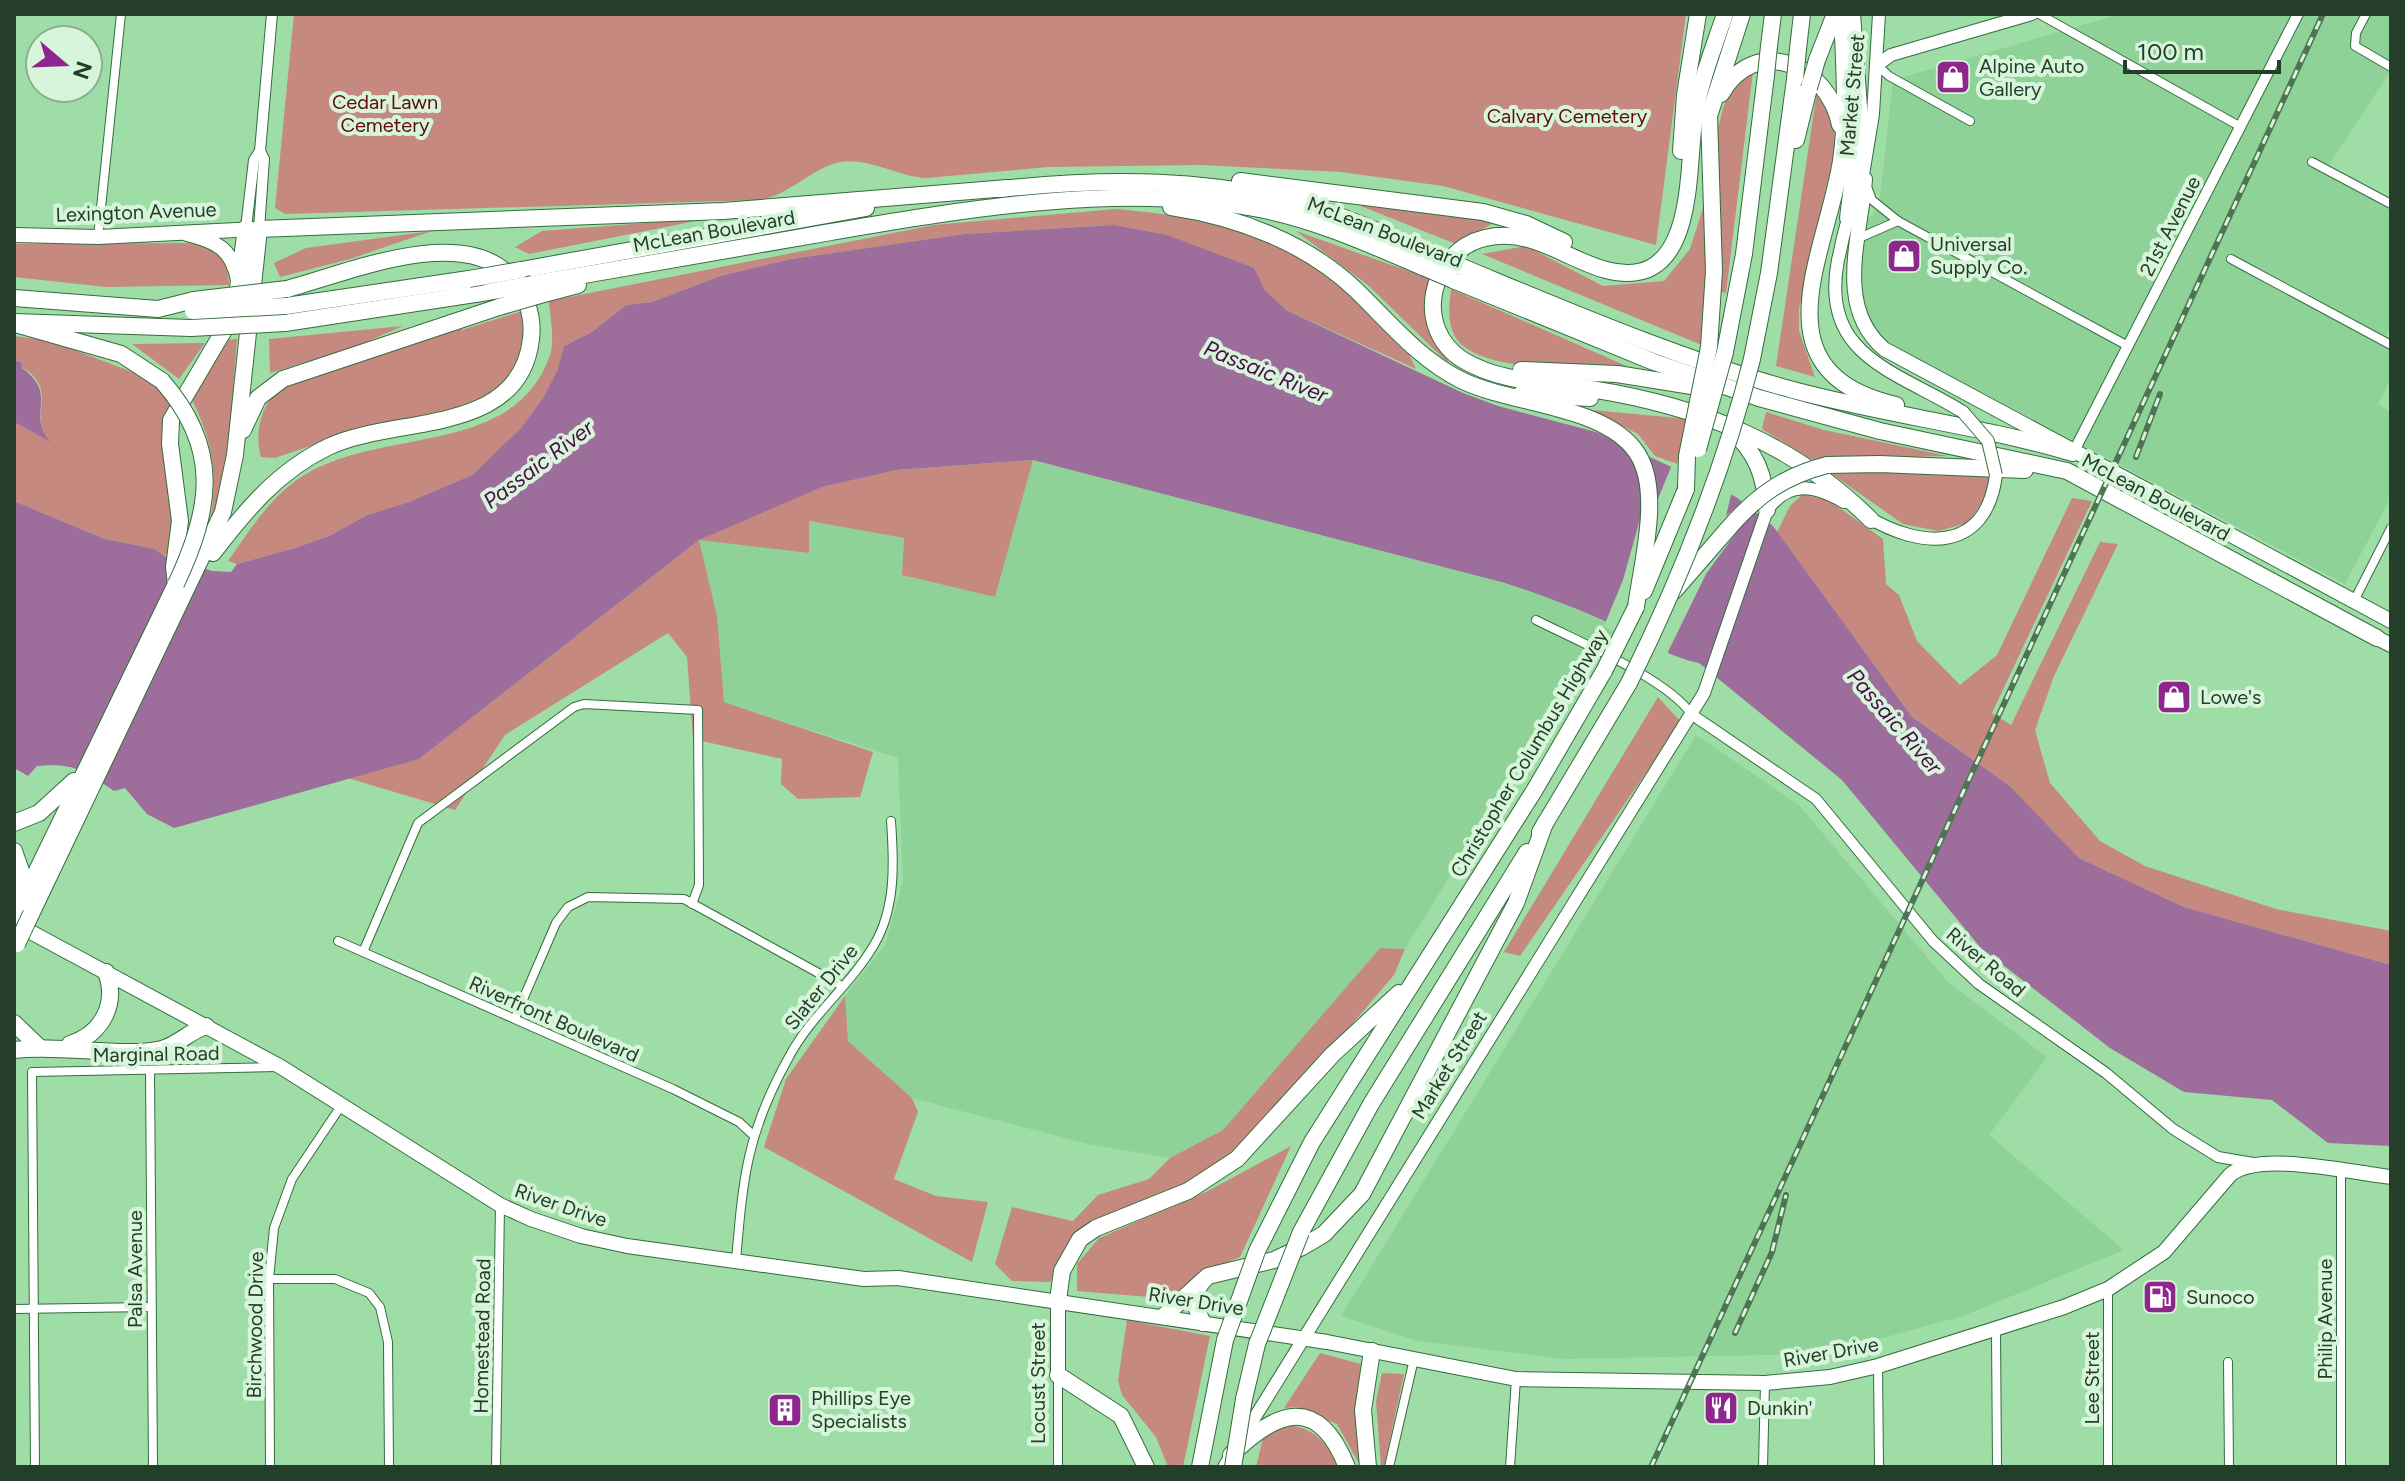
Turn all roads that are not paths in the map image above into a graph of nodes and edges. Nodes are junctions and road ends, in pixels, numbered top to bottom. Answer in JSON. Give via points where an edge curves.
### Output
{"nodes":[{"id":1,"x":121,"y":14,"type":"edge"},
{"id":2,"x":272,"y":14,"type":"edge"},
{"id":3,"x":1698,"y":14,"type":"edge"},
{"id":4,"x":1725,"y":14,"type":"edge"},
{"id":5,"x":1742,"y":14,"type":"edge"},
{"id":6,"x":1773,"y":14,"type":"edge"},
{"id":7,"x":1802,"y":14,"type":"edge"},
{"id":8,"x":1852,"y":14,"type":"edge"},
{"id":9,"x":1879,"y":14,"type":"edge"},
{"id":10,"x":2032,"y":14,"type":"edge"},
{"id":11,"x":2039,"y":14,"type":"edge"},
{"id":12,"x":2366,"y":14,"type":"edge"},
{"id":13,"x":1837,"y":15,"type":"edge"},
{"id":14,"x":2297,"y":15,"type":"edge"},
{"id":15,"x":1877,"y":65,"type":"junction"},
{"id":16,"x":2391,"y":67,"type":"edge"},
{"id":17,"x":1802,"y":83,"type":"junction"},
{"id":18,"x":1970,"y":121,"type":"dead end"},
{"id":19,"x":1709,"y":127,"type":"junction"},
{"id":20,"x":2241,"y":127,"type":"junction"},
{"id":21,"x":1842,"y":154,"type":"junction"},
{"id":22,"x":2312,"y":162,"type":"dead end"},
{"id":23,"x":1865,"y":179,"type":"junction"},
{"id":24,"x":1125,"y":182,"type":"junction"},
{"id":25,"x":1008,"y":188,"type":"junction"},
{"id":26,"x":1077,"y":202,"type":"junction"},
{"id":27,"x":2391,"y":204,"type":"edge"},
{"id":28,"x":1848,"y":218,"type":"junction"},
{"id":29,"x":1898,"y":221,"type":"junction"},
{"id":30,"x":252,"y":228,"type":"junction"},
{"id":31,"x":186,"y":234,"type":"junction"},
{"id":32,"x":14,"y":235,"type":"edge"},
{"id":33,"x":1678,"y":236,"type":"junction"},
{"id":34,"x":98,"y":237,"type":"junction"},
{"id":35,"x":1858,"y":238,"type":"junction"},
{"id":36,"x":1576,"y":256,"type":"junction"},
{"id":37,"x":2231,"y":259,"type":"dead end"},
{"id":38,"x":1429,"y":262,"type":"junction"},
{"id":39,"x":1457,"y":273,"type":"junction"},
{"id":40,"x":239,"y":286,"type":"junction"},
{"id":41,"x":536,"y":289,"type":"junction"},
{"id":42,"x":14,"y":298,"type":"edge"},
{"id":43,"x":286,"y":306,"type":"junction"},
{"id":44,"x":193,"y":313,"type":"junction"},
{"id":45,"x":14,"y":322,"type":"edge"},
{"id":46,"x":2391,"y":345,"type":"edge"},
{"id":47,"x":2128,"y":346,"type":"junction"},
{"id":48,"x":1717,"y":350,"type":"junction"},
{"id":49,"x":1479,"y":368,"type":"junction"},
{"id":50,"x":1495,"y":392,"type":"junction"},
{"id":51,"x":1759,"y":398,"type":"junction"},
{"id":52,"x":1648,"y":401,"type":"junction"},
{"id":53,"x":1720,"y":420,"type":"junction"},
{"id":54,"x":1997,"y":433,"type":"junction"},
{"id":55,"x":2073,"y":453,"type":"junction"},
{"id":56,"x":235,"y":455,"type":"junction"},
{"id":57,"x":2090,"y":485,"type":"junction"},
{"id":58,"x":1767,"y":510,"type":"junction"},
{"id":59,"x":1871,"y":520,"type":"junction"},
{"id":60,"x":2391,"y":528,"type":"edge"},
{"id":61,"x":223,"y":530,"type":"junction"},
{"id":62,"x":176,"y":584,"type":"junction"},
{"id":63,"x":1673,"y":592,"type":"junction"},
{"id":64,"x":2354,"y":601,"type":"junction"},
{"id":65,"x":1636,"y":607,"type":"junction"},
{"id":66,"x":1536,"y":620,"type":"dead end"},
{"id":67,"x":2391,"y":621,"type":"edge"},
{"id":68,"x":2384,"y":642,"type":"edge"},
{"id":69,"x":1691,"y":714,"type":"junction"},
{"id":70,"x":72,"y":799,"type":"junction"},
{"id":71,"x":891,"y":821,"type":"dead end"},
{"id":72,"x":14,"y":823,"type":"edge"},
{"id":73,"x":1545,"y":823,"type":"junction"},
{"id":74,"x":14,"y":851,"type":"edge"},
{"id":75,"x":692,"y":904,"type":"junction"},
{"id":76,"x":19,"y":917,"type":"edge"},
{"id":77,"x":338,"y":941,"type":"dead end"},
{"id":78,"x":15,"y":946,"type":"edge"},
{"id":79,"x":363,"y":952,"type":"junction"},
{"id":80,"x":106,"y":972,"type":"junction"},
{"id":81,"x":1417,"y":975,"type":"junction"},
{"id":82,"x":842,"y":986,"type":"junction"},
{"id":83,"x":515,"y":1018,"type":"junction"},
{"id":84,"x":14,"y":1023,"type":"edge"},
{"id":85,"x":206,"y":1026,"type":"junction"},
{"id":86,"x":39,"y":1047,"type":"junction"},
{"id":87,"x":61,"y":1047,"type":"junction"},
{"id":88,"x":14,"y":1050,"type":"edge"},
{"id":89,"x":281,"y":1067,"type":"junction"},
{"id":90,"x":150,"y":1071,"type":"junction"},
{"id":91,"x":341,"y":1106,"type":"junction"},
{"id":92,"x":752,"y":1134,"type":"junction"},
{"id":93,"x":2255,"y":1163,"type":"junction"},
{"id":94,"x":2341,"y":1172,"type":"junction"},
{"id":95,"x":2391,"y":1177,"type":"edge"},
{"id":96,"x":500,"y":1205,"type":"junction"},
{"id":97,"x":736,"y":1261,"type":"junction"},
{"id":98,"x":1208,"y":1276,"type":"junction"},
{"id":99,"x":269,"y":1279,"type":"junction"},
{"id":100,"x":2108,"y":1289,"type":"junction"},
{"id":101,"x":1058,"y":1300,"type":"junction"},
{"id":102,"x":151,"y":1307,"type":"junction"},
{"id":103,"x":14,"y":1309,"type":"edge"},
{"id":104,"x":34,"y":1309,"type":"junction"},
{"id":105,"x":1164,"y":1316,"type":"junction"},
{"id":106,"x":1203,"y":1323,"type":"junction"},
{"id":107,"x":1996,"y":1330,"type":"junction"},
{"id":108,"x":1302,"y":1337,"type":"junction"},
{"id":109,"x":1372,"y":1351,"type":"junction"},
{"id":110,"x":1414,"y":1359,"type":"junction"},
{"id":111,"x":2228,"y":1362,"type":"dead end"},
{"id":112,"x":1878,"y":1366,"type":"junction"},
{"id":113,"x":1058,"y":1375,"type":"junction"},
{"id":114,"x":1516,"y":1379,"type":"junction"},
{"id":115,"x":1765,"y":1383,"type":"junction"},
{"id":116,"x":1229,"y":1463,"type":"edge"},
{"id":117,"x":35,"y":1467,"type":"edge"},
{"id":118,"x":153,"y":1467,"type":"edge"},
{"id":119,"x":270,"y":1467,"type":"edge"},
{"id":120,"x":389,"y":1467,"type":"edge"},
{"id":121,"x":496,"y":1467,"type":"edge"},
{"id":122,"x":1058,"y":1467,"type":"edge"},
{"id":123,"x":1146,"y":1467,"type":"edge"},
{"id":124,"x":1200,"y":1467,"type":"edge"},
{"id":125,"x":1347,"y":1467,"type":"edge"},
{"id":126,"x":1368,"y":1467,"type":"edge"},
{"id":127,"x":1389,"y":1467,"type":"edge"},
{"id":128,"x":1510,"y":1467,"type":"edge"},
{"id":129,"x":1763,"y":1467,"type":"edge"},
{"id":130,"x":1879,"y":1467,"type":"edge"},
{"id":131,"x":1997,"y":1467,"type":"edge"},
{"id":132,"x":2108,"y":1467,"type":"edge"},
{"id":133,"x":2229,"y":1467,"type":"edge"},
{"id":134,"x":2341,"y":1467,"type":"edge"}],
"edges":[{"from":1,"to":34,"type":"street"},
{"from":2,"to":30,"type":"street","via":[[260,151],[264,159]]},
{"from":3,"to":33,"type":"highway","via":[[1682,128]]},
{"from":4,"to":33,"type":"highway","via":[[1698,96],[1688,196]]},
{"from":5,"to":19,"type":"highway","via":[[1712,102]]},
{"from":6,"to":48,"type":"highway","bridge":true,"via":[[1744,254]]},
{"from":7,"to":17,"type":"highway","bridge":true},
{"from":8,"to":28,"type":"highway","via":[[1860,120]]},
{"from":9,"to":15,"type":"main road","name":"Market Street"},
{"from":10,"to":15,"type":"main road","via":[[1891,55]]},
{"from":11,"to":20,"type":"street"},
{"from":12,"to":16,"type":"street","via":[[2353,42]]},
{"from":13,"to":17,"type":"highway","bridge":true},
{"from":13,"to":21,"type":"highway","via":[[1846,99]]},
{"from":14,"to":20,"type":"street","name":"21st Avenue"},
{"from":15,"to":18,"type":"street"},
{"from":15,"to":23,"type":"main road","name":"Market Street"},
{"from":17,"to":63,"type":"highway","bridge":true,"via":[[1752,359],[1717,478]]},
{"from":19,"to":21,"type":"highway","via":[[1732,80],[1764,62],[1790,63],[1813,75],[1833,100]]},
{"from":19,"to":48,"type":"highway"},
{"from":20,"to":47,"type":"street","name":"21st Avenue"},
{"from":21,"to":54,"type":"highway","via":[[1807,308],[1812,345],[1842,382],[1881,402]]},
{"from":22,"to":27,"type":"street"},
{"from":23,"to":28,"type":"main road","name":"Market Street"},
{"from":23,"to":29,"type":"street","via":[[1872,200]]},
{"from":23,"to":35,"type":"main road"},
{"from":24,"to":25,"type":"highway","name":"McLean Boulevard"},
{"from":24,"to":36,"type":"highway","via":[[1219,179],[1483,212],[1539,230],[1567,244]]},
{"from":24,"to":38,"type":"highway","name":"McLean Boulevard","via":[[1209,185],[1277,198],[1343,217]]},
{"from":25,"to":30,"type":"highway","via":[[723,211]]},
{"from":25,"to":43,"type":"highway","name":"McLean Boulevard","bridge":true},
{"from":26,"to":38,"type":"highway","name":"McLean Boulevard","via":[[1178,199],[1261,209]]},
{"from":26,"to":41,"type":"highway","name":"McLean Boulevard","via":[[962,210]]},
{"from":26,"to":50,"type":"highway","via":[[1193,211],[1278,239],[1337,274],[1427,359],[1463,381]]},
{"from":28,"to":59,"type":"main road","name":"Market Street","bridge":true,"via":[[1834,290],[1846,334],[1865,356],[1963,412],[1988,441],[1996,475],[1984,512],[1958,535],[1922,541]]},
{"from":29,"to":35,"type":"street"},
{"from":29,"to":47,"type":"street"},
{"from":30,"to":31,"type":"main road","name":"Lexington Avenue"},
{"from":30,"to":40,"type":"highway"},
{"from":30,"to":56,"type":"highway"},
{"from":31,"to":34,"type":"main road","name":"Lexington Avenue"},
{"from":31,"to":40,"type":"main road","via":[[223,247]]},
{"from":32,"to":34,"type":"main road","name":"Lexington Avenue"},
{"from":33,"to":36,"type":"highway","via":[[1665,256],[1639,270],[1610,271]]},
{"from":35,"to":55,"type":"main road","via":[[1854,296],[1863,326],[1875,342]]},
{"from":36,"to":49,"type":"highway","via":[[1527,238],[1500,236],[1474,241],[1451,258],[1435,284],[1434,318],[1449,347]]},
{"from":37,"to":46,"type":"street"},
{"from":38,"to":39,"type":"highway","name":"McLean Boulevard","bridge":true},
{"from":39,"to":51,"type":"highway","name":"McLean Boulevard","via":[[1654,362]]},
{"from":39,"to":54,"type":"highway","name":"McLean Boulevard","via":[[1756,379],[1863,408]]},
{"from":40,"to":62,"type":"highway","via":[[226,329],[171,420],[179,508]]},
{"from":41,"to":43,"type":"highway","name":"McLean Boulevard","bridge":true},
{"from":41,"to":56,"type":"highway","bridge":true,"via":[[499,307],[272,385],[253,407]]},
{"from":42,"to":44,"type":"highway","name":"McLean Boulevard"},
{"from":43,"to":44,"type":"highway","name":"McLean Boulevard","bridge":true},
{"from":43,"to":44,"type":"highway","bridge":true},
{"from":43,"to":61,"type":"highway","via":[[425,253],[471,253],[498,265],[519,286],[530,313],[529,352],[518,378],[497,400],[462,415],[330,446],[286,471]]},
{"from":44,"to":45,"type":"highway","name":"McLean Boulevard"},
{"from":45,"to":62,"type":"highway","bridge":true,"via":[[121,354],[162,381],[194,426],[205,474],[198,530]]},
{"from":47,"to":55,"type":"street","name":"21st Avenue"},
{"from":48,"to":65,"type":"highway","name":"Christopher Columbus Highway","bridge":true,"via":[[1687,456],[1686,489]]},
{"from":49,"to":51,"type":"highway","via":[[1640,377]]},
{"from":49,"to":52,"type":"highway","via":[[1498,376]]},
{"from":50,"to":52,"type":"highway"},
{"from":50,"to":65,"type":"highway","via":[[1587,418],[1626,439],[1647,473],[1650,501]]},
{"from":51,"to":57,"type":"highway","name":"McLean Boulevard","via":[[1880,431],[2043,464]]},
{"from":52,"to":53,"type":"highway"},
{"from":53,"to":58,"type":"highway","via":[[1757,459]]},
{"from":53,"to":59,"type":"highway","via":[[1802,462]]},
{"from":54,"to":55,"type":"highway","name":"McLean Boulevard"},
{"from":55,"to":64,"type":"main road","name":"McLean Boulevard"},
{"from":56,"to":61,"type":"highway"},
{"from":57,"to":63,"type":"highway","bridge":true,"via":[[2055,474],[1988,466],[1827,465],[1782,480],[1763,494]]},
{"from":57,"to":68,"type":"highway","name":"McLean Boulevard"},
{"from":58,"to":59,"type":"main road","via":[[1778,495],[1804,488],[1834,497]]},
{"from":58,"to":69,"type":"main road","name":"Market Street","via":[[1709,685]]},
{"from":60,"to":64,"type":"street"},
{"from":61,"to":70,"type":"highway"},
{"from":62,"to":70,"type":"highway"},
{"from":63,"to":73,"type":"highway","bridge":true,"via":[[1629,683]]},
{"from":64,"to":67,"type":"main road","name":"McLean Boulevard"},
{"from":65,"to":81,"type":"highway","name":"Christopher Columbus Highway","bridge":true,"via":[[1604,671]]},
{"from":66,"to":69,"type":"street","via":[[1658,685]]},
{"from":69,"to":93,"type":"street","name":"River Road","via":[[1816,799],[1933,941],[1979,984],[2106,1073],[2173,1129],[2218,1157]]},
{"from":69,"to":108,"type":"main road","name":"Market Street"},
{"from":70,"to":72,"type":"highway"},
{"from":70,"to":76,"type":"highway"},
{"from":71,"to":82,"type":"street","name":"Slater Drive","via":[[892,892],[886,916],[873,948]]},
{"from":73,"to":98,"type":"highway","via":[[1516,903],[1378,1170],[1345,1215],[1324,1234],[1274,1260]]},
{"from":73,"to":116,"type":"highway","bridge":true,"via":[[1371,1104],[1301,1232],[1257,1344]]},
{"from":74,"to":76,"type":"highway","via":[[21,871],[14,898]]},
{"from":75,"to":79,"type":"street","via":[[699,885],[698,710],[584,704],[418,823]]},
{"from":75,"to":82,"type":"street"},
{"from":75,"to":83,"type":"street","via":[[662,896],[588,897],[574,903],[556,923]]},
{"from":76,"to":78,"type":"highway","bridge":true},
{"from":76,"to":80,"type":"main road","name":"River Drive"},
{"from":77,"to":79,"type":"street","name":"Riverfront Boulevard"},
{"from":79,"to":83,"type":"street","name":"Riverfront Boulevard"},
{"from":80,"to":85,"type":"main road","name":"River Drive"},
{"from":80,"to":87,"type":"highway","via":[[111,994],[104,1020],[83,1040]]},
{"from":81,"to":101,"type":"highway","via":[[1333,1054],[1237,1159],[1188,1191],[1080,1239],[1062,1271]]},
{"from":81,"to":124,"type":"highway","name":"Christopher Columbus Highway","bridge":true,"via":[[1312,1142],[1257,1251],[1225,1340]]},
{"from":82,"to":92,"type":"street","name":"Slater Drive","via":[[802,1034]]},
{"from":83,"to":92,"type":"street","name":"Riverfront Boulevard","via":[[739,1122]]},
{"from":84,"to":86,"type":"highway"},
{"from":85,"to":87,"type":"highway","via":[[178,1043],[149,1051]]},
{"from":85,"to":89,"type":"main road","name":"River Drive"},
{"from":86,"to":87,"type":"highway"},
{"from":86,"to":88,"type":"highway"},
{"from":89,"to":90,"type":"street","name":"Marginal Road"},
{"from":89,"to":91,"type":"main road","name":"River Drive"},
{"from":90,"to":102,"type":"street","name":"Palsa Avenue"},
{"from":90,"to":104,"type":"street","name":"Marginal Road","via":[[32,1072]]},
{"from":91,"to":96,"type":"main road","name":"River Drive"},
{"from":91,"to":99,"type":"street","name":"Birchwood Drive","via":[[281,1203]]},
{"from":92,"to":97,"type":"street","name":"Slater Drive"},
{"from":93,"to":94,"type":"main road"},
{"from":93,"to":100,"type":"main road","name":"River Drive","via":[[2230,1175],[2164,1252]]},
{"from":94,"to":95,"type":"main road"},
{"from":94,"to":134,"type":"street","name":"Philip Avenue"},
{"from":96,"to":97,"type":"main road","name":"River Drive","via":[[594,1240]]},
{"from":96,"to":121,"type":"street","name":"Homestead Road"},
{"from":97,"to":101,"type":"main road","name":"River Drive"},
{"from":98,"to":105,"type":"highway"},
{"from":98,"to":106,"type":"highway","via":[[1195,1297]]},
{"from":99,"to":119,"type":"street","name":"Birchwood Drive"},
{"from":99,"to":120,"type":"street","via":[[335,1279],[369,1293],[380,1307],[388,1342]]},
{"from":100,"to":107,"type":"main road","name":"River Drive"},
{"from":100,"to":132,"type":"street","name":"Lee Street"},
{"from":101,"to":105,"type":"main road","name":"River Drive"},
{"from":101,"to":113,"type":"main road","name":"Locust Street"},
{"from":102,"to":104,"type":"street"},
{"from":102,"to":118,"type":"street","name":"Palsa Avenue"},
{"from":103,"to":104,"type":"street"},
{"from":104,"to":117,"type":"street"},
{"from":105,"to":106,"type":"main road","name":"River Drive"},
{"from":106,"to":108,"type":"main road","name":"River Drive"},
{"from":107,"to":112,"type":"main road","name":"River Drive"},
{"from":107,"to":131,"type":"street"},
{"from":108,"to":109,"type":"main road","name":"River Drive"},
{"from":108,"to":116,"type":"main road","name":"Market Street"},
{"from":109,"to":110,"type":"main road","name":"River Drive"},
{"from":109,"to":126,"type":"highway","via":[[1363,1410]]},
{"from":110,"to":114,"type":"main road","name":"River Drive"},
{"from":110,"to":127,"type":"street"},
{"from":111,"to":133,"type":"street"},
{"from":112,"to":115,"type":"main road","name":"River Drive"},
{"from":112,"to":130,"type":"street"},
{"from":113,"to":122,"type":"street","name":"Locust Street"},
{"from":113,"to":123,"type":"highway","via":[[1121,1416]]},
{"from":114,"to":115,"type":"main road","name":"River Drive"},
{"from":114,"to":128,"type":"street"},
{"from":115,"to":129,"type":"street"},
{"from":116,"to":125,"type":"highway","via":[[1272,1421],[1294,1417],[1325,1429]]}]}
